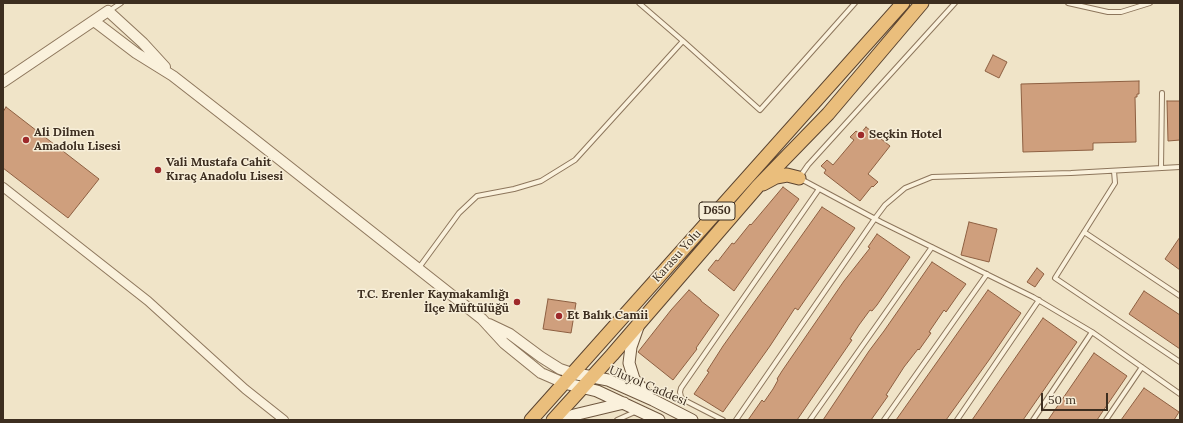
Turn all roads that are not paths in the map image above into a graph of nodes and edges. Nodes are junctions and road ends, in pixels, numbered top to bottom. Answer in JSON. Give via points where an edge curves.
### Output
{"nodes":[{"id":1,"x":120,"y":3,"type":"edge"},
{"id":2,"x":639,"y":3,"type":"edge"},
{"id":3,"x":855,"y":3,"type":"edge"},
{"id":4,"x":903,"y":3,"type":"edge"},
{"id":5,"x":922,"y":3,"type":"edge"},
{"id":6,"x":925,"y":3,"type":"edge"},
{"id":7,"x":955,"y":3,"type":"edge"},
{"id":8,"x":1068,"y":3,"type":"edge"},
{"id":9,"x":1150,"y":3,"type":"edge"},
{"id":10,"x":108,"y":11,"type":"junction"},
{"id":11,"x":911,"y":15,"type":"junction"},
{"id":12,"x":94,"y":21,"type":"junction"},
{"id":13,"x":682,"y":41,"type":"junction"},
{"id":14,"x":173,"y":76,"type":"junction"},
{"id":15,"x":3,"y":82,"type":"edge"},
{"id":16,"x":1162,"y":93,"type":"dead end"},
{"id":17,"x":1180,"y":167,"type":"edge"},
{"id":18,"x":1161,"y":168,"type":"junction"},
{"id":19,"x":1114,"y":171,"type":"junction"},
{"id":20,"x":799,"y":178,"type":"junction"},
{"id":21,"x":758,"y":186,"type":"junction"},
{"id":22,"x":3,"y":187,"type":"edge"},
{"id":23,"x":819,"y":189,"type":"junction"},
{"id":24,"x":875,"y":218,"type":"junction"},
{"id":25,"x":1084,"y":232,"type":"junction"},
{"id":26,"x":932,"y":247,"type":"junction"},
{"id":27,"x":418,"y":269,"type":"junction"},
{"id":28,"x":986,"y":274,"type":"junction"},
{"id":29,"x":1180,"y":296,"type":"edge"},
{"id":30,"x":1039,"y":300,"type":"junction"},
{"id":31,"x":642,"y":319,"type":"junction"},
{"id":32,"x":1092,"y":332,"type":"junction"},
{"id":33,"x":1180,"y":362,"type":"edge"},
{"id":34,"x":1142,"y":367,"type":"junction"},
{"id":35,"x":568,"y":378,"type":"junction"},
{"id":36,"x":592,"y":378,"type":"junction"},
{"id":37,"x":582,"y":388,"type":"junction"},
{"id":38,"x":1180,"y":394,"type":"edge"},
{"id":39,"x":653,"y":400,"type":"junction"},
{"id":40,"x":624,"y":403,"type":"junction"},
{"id":41,"x":640,"y":410,"type":"junction"},
{"id":42,"x":284,"y":420,"type":"edge"},
{"id":43,"x":531,"y":420,"type":"edge"},
{"id":44,"x":553,"y":420,"type":"edge"},
{"id":45,"x":563,"y":420,"type":"edge"},
{"id":46,"x":617,"y":420,"type":"edge"},
{"id":47,"x":659,"y":420,"type":"edge"},
{"id":48,"x":692,"y":420,"type":"edge"},
{"id":49,"x":723,"y":420,"type":"edge"},
{"id":50,"x":736,"y":420,"type":"edge"},
{"id":51,"x":810,"y":420,"type":"edge"},
{"id":52,"x":884,"y":420,"type":"edge"},
{"id":53,"x":957,"y":420,"type":"edge"},
{"id":54,"x":1033,"y":420,"type":"edge"},
{"id":55,"x":1106,"y":420,"type":"edge"}],
"edges":[{"from":1,"to":10,"type":"lane"},
{"from":2,"to":13,"type":"lane"},
{"from":3,"to":13,"type":"lane","via":[[760,110]]},
{"from":4,"to":35,"type":"highway","name":"Karasu Yolu","number":"D650"},
{"from":5,"to":11,"type":"highway","number":"D650"},
{"from":6,"to":11,"type":"highway","number":"D650"},
{"from":7,"to":20,"type":"lane","via":[[808,164]]},
{"from":8,"to":9,"type":"lane","via":[[1108,12],[1121,12]]},
{"from":10,"to":12,"type":"street"},
{"from":10,"to":14,"type":"street","via":[[143,43]]},
{"from":11,"to":21,"type":"highway","name":"Karasu Yolu","number":"D650","via":[[828,114]]},
{"from":12,"to":14,"type":"street","via":[[136,53]]},
{"from":12,"to":15,"type":"street"},
{"from":13,"to":27,"type":"lane","via":[[576,160],[541,181],[514,190],[476,196],[459,213]]},
{"from":14,"to":27,"type":"street"},
{"from":16,"to":18,"type":"lane"},
{"from":17,"to":18,"type":"lane"},
{"from":18,"to":19,"type":"lane"},
{"from":19,"to":24,"type":"lane","via":[[932,177],[905,188],[885,205]]},
{"from":19,"to":25,"type":"lane","via":[[1115,183]]},
{"from":20,"to":21,"type":"highway","via":[[787,175],[776,177]]},
{"from":20,"to":23,"type":"lane"},
{"from":21,"to":31,"type":"highway","name":"Karasu Yolu","number":"D650"},
{"from":22,"to":42,"type":"street","via":[[148,301],[244,389]]},
{"from":23,"to":24,"type":"lane"},
{"from":23,"to":49,"type":"lane","via":[[681,388],[681,397],[684,400]]},
{"from":24,"to":26,"type":"lane"},
{"from":24,"to":50,"type":"lane"},
{"from":25,"to":29,"type":"lane"},
{"from":25,"to":33,"type":"lane","via":[[1055,278]]},
{"from":26,"to":28,"type":"lane"},
{"from":26,"to":51,"type":"lane"},
{"from":27,"to":35,"type":"street","via":[[485,322],[510,334],[560,369]]},
{"from":28,"to":30,"type":"lane"},
{"from":28,"to":52,"type":"lane"},
{"from":30,"to":32,"type":"lane"},
{"from":30,"to":53,"type":"lane"},
{"from":31,"to":36,"type":"highway","name":"Karasu Yolu","number":"D650"},
{"from":31,"to":39,"type":"main road","via":[[631,347],[629,363],[634,379]]},
{"from":32,"to":34,"type":"lane"},
{"from":32,"to":54,"type":"lane"},
{"from":34,"to":38,"type":"lane"},
{"from":34,"to":55,"type":"lane"},
{"from":35,"to":36,"type":"main road","name":"Uluyol Caddesi"},
{"from":35,"to":37,"type":"main road","name":"Uluyol Caddesi"},
{"from":35,"to":43,"type":"highway","name":"Karasu Yolu","number":"D650"},
{"from":36,"to":37,"type":"highway","name":"Karasu Yolu","number":"D650"},
{"from":36,"to":39,"type":"main road","name":"Uluyol Caddesi","via":[[608,380]]},
{"from":37,"to":40,"type":"main road","name":"Uluyol Caddesi","via":[[597,391]]},
{"from":37,"to":44,"type":"highway","name":"Karasu Yolu","number":"D650"},
{"from":39,"to":48,"type":"main road","name":"Uluyol Caddesi"},
{"from":40,"to":41,"type":"main road","name":"Uluyol Caddesi"},
{"from":40,"to":45,"type":"main road","via":[[574,414]]},
{"from":41,"to":46,"type":"lane"},
{"from":41,"to":47,"type":"main road","name":"Uluyol Caddesi"}]}
